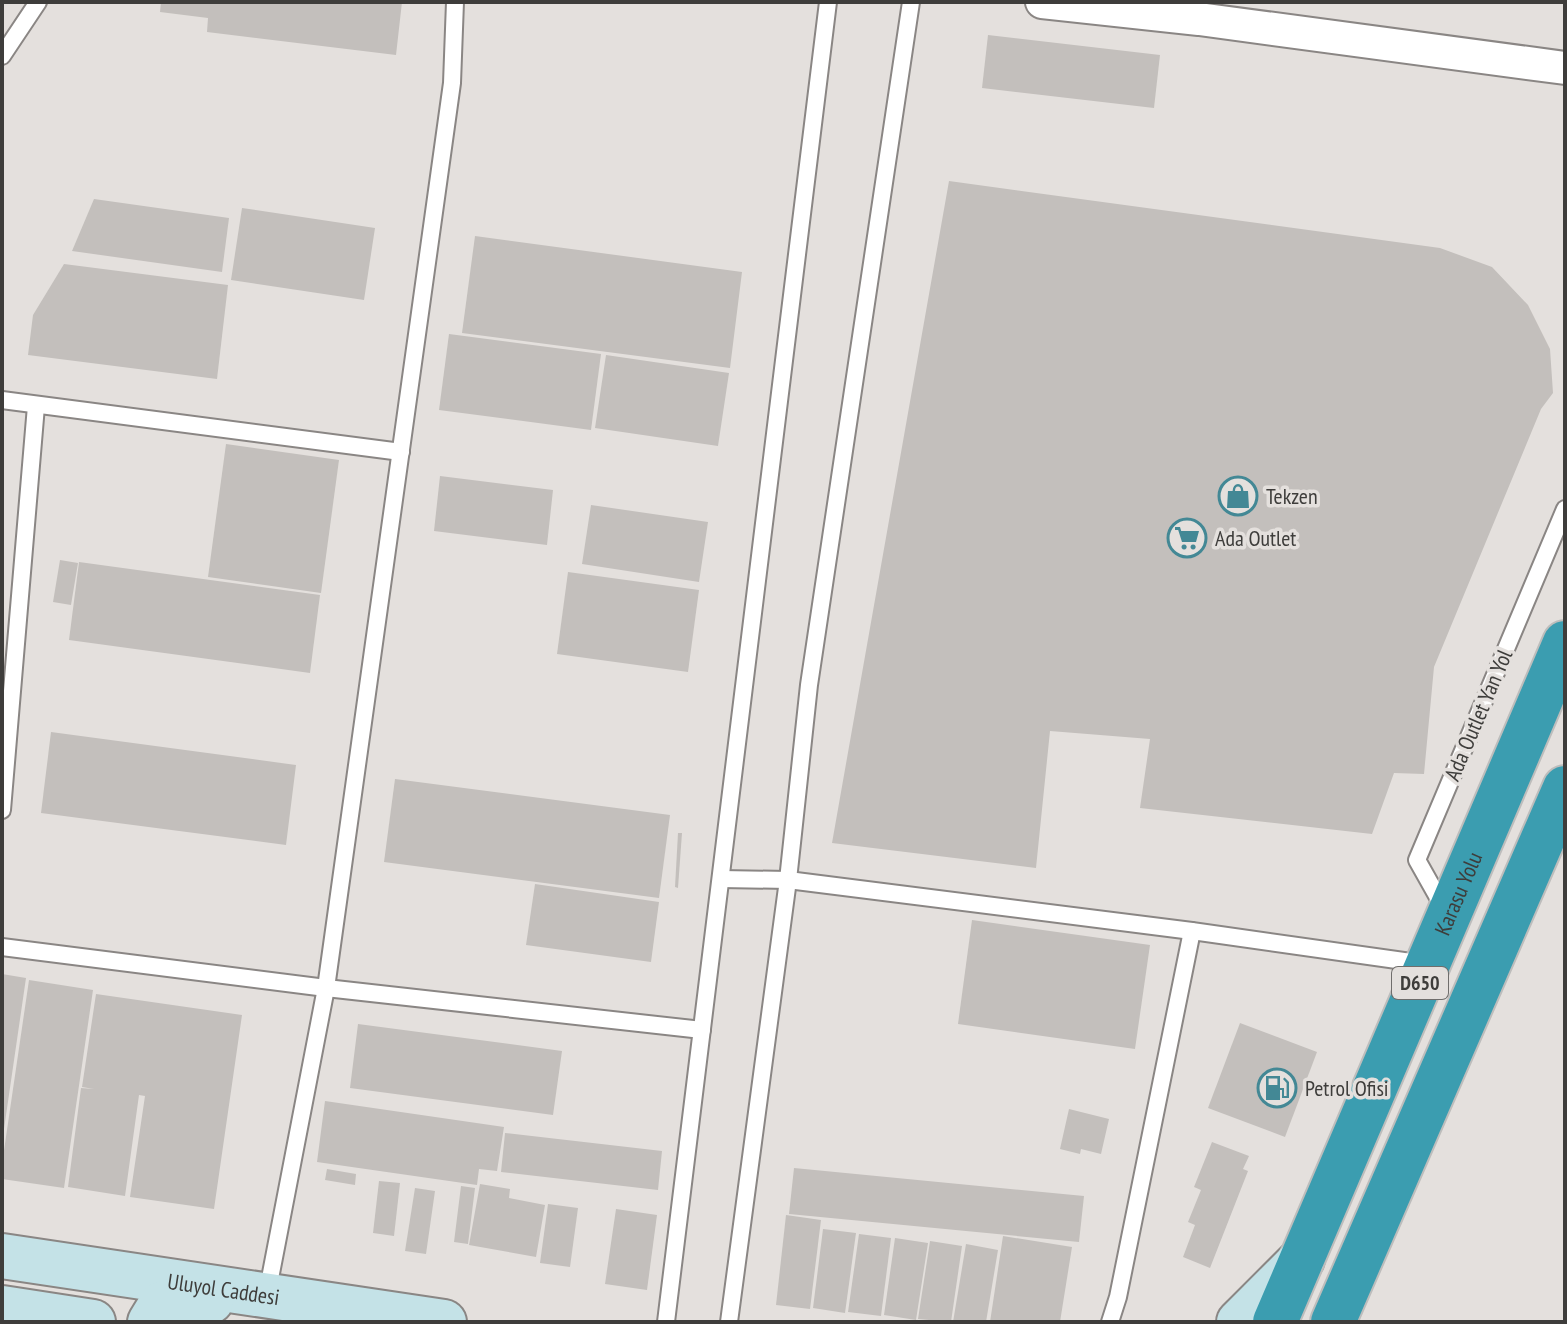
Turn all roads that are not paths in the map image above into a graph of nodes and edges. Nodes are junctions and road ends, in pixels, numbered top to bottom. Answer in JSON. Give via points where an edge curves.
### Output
{"nodes":[{"id":1,"x":38,"y":2,"type":"edge"},
{"id":2,"x":455,"y":2,"type":"edge"},
{"id":3,"x":828,"y":2,"type":"edge"},
{"id":4,"x":911,"y":2,"type":"edge"},
{"id":5,"x":1042,"y":2,"type":"edge"},
{"id":6,"x":2,"y":56,"type":"edge"},
{"id":7,"x":1565,"y":68,"type":"edge"},
{"id":8,"x":2,"y":400,"type":"edge"},
{"id":9,"x":36,"y":406,"type":"junction"},
{"id":10,"x":401,"y":452,"type":"junction"},
{"id":11,"x":1565,"y":509,"type":"edge"},
{"id":12,"x":1565,"y":623,"type":"edge"},
{"id":13,"x":1565,"y":643,"type":"edge"},
{"id":14,"x":1524,"y":739,"type":"junction"},
{"id":15,"x":1561,"y":808,"type":"edge"},
{"id":16,"x":2,"y":810,"type":"edge"},
{"id":17,"x":721,"y":879,"type":"junction"},
{"id":18,"x":788,"y":880,"type":"junction"},
{"id":19,"x":1448,"y":917,"type":"junction"},
{"id":20,"x":1192,"y":931,"type":"junction"},
{"id":21,"x":2,"y":947,"type":"edge"},
{"id":22,"x":1428,"y":965,"type":"junction"},
{"id":23,"x":326,"y":988,"type":"junction"},
{"id":24,"x":702,"y":1030,"type":"junction"},
{"id":25,"x":2,"y":1256,"type":"edge"},
{"id":26,"x":1304,"y":1257,"type":"junction"},
{"id":27,"x":267,"y":1296,"type":"junction"},
{"id":28,"x":2,"y":1308,"type":"edge"},
{"id":29,"x":93,"y":1322,"type":"edge"},
{"id":30,"x":150,"y":1322,"type":"edge"},
{"id":31,"x":444,"y":1322,"type":"edge"},
{"id":32,"x":666,"y":1322,"type":"edge"},
{"id":33,"x":729,"y":1322,"type":"edge"},
{"id":34,"x":1110,"y":1322,"type":"edge"},
{"id":35,"x":1239,"y":1322,"type":"edge"},
{"id":36,"x":1275,"y":1322,"type":"edge"},
{"id":37,"x":1333,"y":1322,"type":"edge"}],
"edges":[{"from":1,"to":6,"type":"lane"},
{"from":2,"to":10,"type":"lane","via":[[452,83]]},
{"from":3,"to":17,"type":"lane"},
{"from":4,"to":18,"type":"lane","via":[[809,685]]},
{"from":5,"to":7,"type":"street"},
{"from":8,"to":9,"type":"lane"},
{"from":9,"to":10,"type":"lane"},
{"from":9,"to":16,"type":"lane"},
{"from":10,"to":23,"type":"lane"},
{"from":11,"to":19,"type":"lane","name":"Ada Outlet Yan Yol","via":[[1417,860]]},
{"from":12,"to":14,"type":"highway"},
{"from":13,"to":14,"type":"highway","name":"Karasu Yolu","number":"D650"},
{"from":14,"to":19,"type":"highway","name":"Karasu Yolu","number":"D650"},
{"from":15,"to":37,"type":"highway","number":"D650"},
{"from":17,"to":18,"type":"lane"},
{"from":17,"to":24,"type":"lane"},
{"from":18,"to":20,"type":"lane"},
{"from":18,"to":33,"type":"lane"},
{"from":19,"to":22,"type":"highway","name":"Karasu Yolu","number":"D650"},
{"from":20,"to":22,"type":"lane"},
{"from":20,"to":34,"type":"lane"},
{"from":21,"to":23,"type":"lane"},
{"from":22,"to":26,"type":"highway","name":"Karasu Yolu","number":"D650"},
{"from":23,"to":24,"type":"lane"},
{"from":23,"to":27,"type":"lane"},
{"from":24,"to":32,"type":"lane"},
{"from":25,"to":27,"type":"main road","name":"Uluyol Caddesi"},
{"from":26,"to":35,"type":"main road"},
{"from":26,"to":36,"type":"highway","name":"Karasu Yolu","number":"D650"},
{"from":27,"to":30,"type":"main road","via":[[262,1305],[247,1306],[176,1300],[161,1304]]},
{"from":27,"to":31,"type":"main road","name":"Uluyol Caddesi"},
{"from":28,"to":29,"type":"main road"}]}
